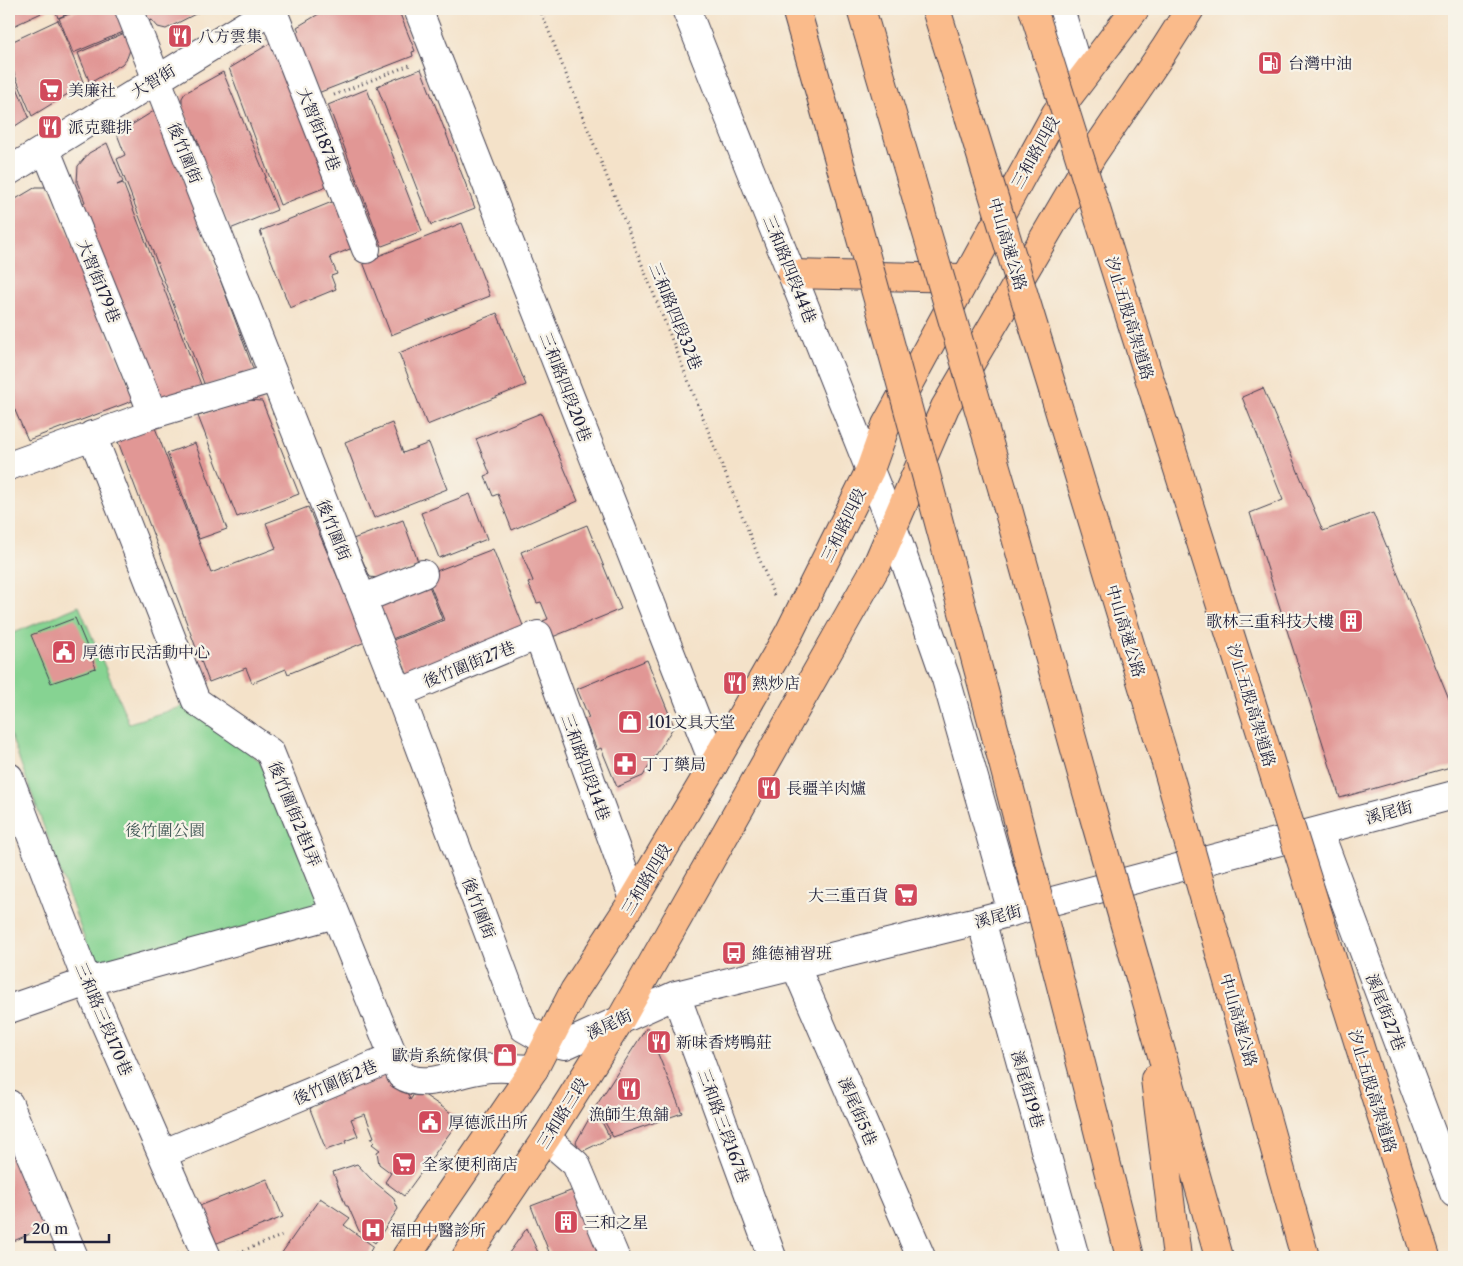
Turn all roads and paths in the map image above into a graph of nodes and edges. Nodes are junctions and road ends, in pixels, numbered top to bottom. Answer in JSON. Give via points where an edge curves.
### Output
{"nodes":[{"id":1,"x":129,"y":9,"type":"edge"},
{"id":2,"x":272,"y":9,"type":"edge"},
{"id":3,"x":418,"y":9,"type":"edge"},
{"id":4,"x":540,"y":9,"type":"edge"},
{"id":5,"x":686,"y":9,"type":"edge"},
{"id":6,"x":796,"y":9,"type":"edge"},
{"id":7,"x":861,"y":9,"type":"edge"},
{"id":8,"x":936,"y":9,"type":"edge"},
{"id":9,"x":1033,"y":9,"type":"edge"},
{"id":10,"x":1060,"y":9,"type":"edge"},
{"id":11,"x":1135,"y":9,"type":"edge"},
{"id":12,"x":1190,"y":9,"type":"edge"},
{"id":13,"x":436,"y":55,"type":"junction"},
{"id":14,"x":156,"y":79,"type":"junction"},
{"id":15,"x":1081,"y":79,"type":"junction"},
{"id":16,"x":310,"y":104,"type":"junction"},
{"id":17,"x":45,"y":148,"type":"junction"},
{"id":18,"x":9,"y":171,"type":"edge"},
{"id":19,"x":366,"y":249,"type":"dead end"},
{"id":20,"x":792,"y":274,"type":"junction"},
{"id":21,"x":966,"y":278,"type":"junction"},
{"id":22,"x":274,"y":378,"type":"junction"},
{"id":23,"x":153,"y":414,"type":"junction"},
{"id":24,"x":92,"y":436,"type":"junction"},
{"id":25,"x":11,"y":458,"type":"edge"},
{"id":26,"x":870,"y":470,"type":"junction"},
{"id":27,"x":894,"y":530,"type":"junction"},
{"id":28,"x":423,"y":574,"type":"dead end"},
{"id":29,"x":362,"y":600,"type":"junction"},
{"id":30,"x":789,"y":633,"type":"junction"},
{"id":31,"x":538,"y":635,"type":"joint"},
{"id":32,"x":398,"y":693,"type":"junction"},
{"id":33,"x":714,"y":764,"type":"junction"},
{"id":34,"x":9,"y":777,"type":"edge"},
{"id":35,"x":1454,"y":795,"type":"edge"},
{"id":36,"x":1318,"y":831,"type":"junction"},
{"id":37,"x":634,"y":899,"type":"junction"},
{"id":38,"x":1012,"y":912,"type":"junction"},
{"id":39,"x":335,"y":914,"type":"junction"},
{"id":40,"x":981,"y":920,"type":"junction"},
{"id":41,"x":795,"y":965,"type":"junction"},
{"id":42,"x":87,"y":982,"type":"junction"},
{"id":43,"x":1143,"y":988,"type":"junction"},
{"id":44,"x":676,"y":995,"type":"junction"},
{"id":45,"x":9,"y":1009,"type":"edge"},
{"id":46,"x":622,"y":1017,"type":"junction"},
{"id":47,"x":547,"y":1041,"type":"junction"},
{"id":48,"x":392,"y":1058,"type":"junction"},
{"id":49,"x":534,"y":1069,"type":"junction"},
{"id":50,"x":9,"y":1104,"type":"edge"},
{"id":51,"x":546,"y":1138,"type":"junction"},
{"id":52,"x":162,"y":1154,"type":"junction"},
{"id":53,"x":1454,"y":1193,"type":"edge"},
{"id":54,"x":284,"y":1235,"type":"dead end"},
{"id":55,"x":470,"y":1255,"type":"edge"},
{"id":56,"x":220,"y":1256,"type":"edge"},
{"id":57,"x":74,"y":1257,"type":"edge"},
{"id":58,"x":406,"y":1257,"type":"edge"},
{"id":59,"x":615,"y":1257,"type":"edge"},
{"id":60,"x":772,"y":1257,"type":"edge"},
{"id":61,"x":921,"y":1257,"type":"edge"},
{"id":62,"x":1075,"y":1257,"type":"edge"},
{"id":63,"x":1130,"y":1257,"type":"edge"},
{"id":64,"x":1177,"y":1257,"type":"edge"},
{"id":65,"x":1219,"y":1257,"type":"edge"},
{"id":66,"x":1305,"y":1257,"type":"edge"},
{"id":67,"x":1426,"y":1257,"type":"edge"}],
"edges":[{"from":1,"to":14,"type":"street","name":"後竹圍街"},
{"from":2,"to":14,"type":"street","name":"大智街"},
{"from":2,"to":16,"type":"street","name":"大智街187巷"},
{"from":3,"to":13,"type":"street","name":"三和路四段20巷"},
{"from":4,"to":30,"type":"path","name":"三和路四段32巷"},
{"from":5,"to":20,"type":"street","name":"三和路四段44巷"},
{"from":6,"to":63,"type":"main road","bridge":true,"via":[[885,320],[1048,931]]},
{"from":7,"to":43,"type":"main road","bridge":true,"via":[[1003,491]]},
{"from":8,"to":66,"type":"main road","name":"中山高速公路","bridge":true,"via":[[1165,760]]},
{"from":9,"to":67,"type":"main road","name":"汐止五股高架道路","bridge":true},
{"from":10,"to":15,"type":"street"},
{"from":11,"to":15,"type":"main road","name":"三和路四段"},
{"from":12,"to":27,"type":"main road","via":[[1093,154],[946,407]]},
{"from":13,"to":16,"type":"path"},
{"from":13,"to":33,"type":"street","name":"三和路四段20巷"},
{"from":14,"to":17,"type":"street","name":"大智街"},
{"from":14,"to":22,"type":"street","name":"後竹圍街"},
{"from":15,"to":21,"type":"main road","name":"三和路四段","via":[[1056,113]]},
{"from":16,"to":19,"type":"street","name":"大智街187巷"},
{"from":17,"to":18,"type":"street","name":"大智街"},
{"from":17,"to":23,"type":"street","name":"大智街179巷"},
{"from":20,"to":21,"type":"main road"},
{"from":20,"to":26,"type":"street","name":"三和路四段44巷"},
{"from":21,"to":26,"type":"main road","name":"三和路四段","via":[[886,425]]},
{"from":22,"to":23,"type":"street"},
{"from":22,"to":29,"type":"street","name":"後竹圍街"},
{"from":23,"to":24,"type":"street"},
{"from":24,"to":25,"type":"street"},
{"from":24,"to":39,"type":"street","name":"後竹圍街2巷1弄","via":[[196,701],[270,752]]},
{"from":26,"to":27,"type":"street","name":"三和路四段44巷"},
{"from":26,"to":30,"type":"main road","name":"三和路四段"},
{"from":27,"to":38,"type":"street","name":"三和路四段44巷","via":[[946,679]]},
{"from":27,"to":46,"type":"main road"},
{"from":28,"to":29,"type":"street"},
{"from":29,"to":32,"type":"street","name":"後竹圍街"},
{"from":30,"to":33,"type":"main road","name":"三和路四段"},
{"from":31,"to":32,"type":"street","name":"後竹圍街27巷"},
{"from":31,"to":37,"type":"street","name":"三和路四段14巷"},
{"from":32,"to":47,"type":"street","name":"後竹圍街","via":[[524,1028]]},
{"from":33,"to":37,"type":"main road","name":"三和路四段"},
{"from":34,"to":42,"type":"street","name":"三和路三段170巷"},
{"from":35,"to":36,"type":"street","name":"溪尾街"},
{"from":36,"to":38,"type":"street","name":"溪尾街"},
{"from":36,"to":53,"type":"street","name":"溪尾街27巷"},
{"from":37,"to":47,"type":"main road","name":"三和路四段","via":[[574,991]]},
{"from":38,"to":40,"type":"street","name":"溪尾街"},
{"from":39,"to":42,"type":"street"},
{"from":39,"to":48,"type":"street","name":"後竹圍街2巷1弄"},
{"from":40,"to":41,"type":"street","name":"溪尾街"},
{"from":40,"to":62,"type":"street","name":"溪尾街19巷"},
{"from":41,"to":44,"type":"street","name":"溪尾街"},
{"from":41,"to":61,"type":"street","name":"溪尾街5巷"},
{"from":42,"to":45,"type":"street"},
{"from":42,"to":52,"type":"street","name":"三和路三段170巷"},
{"from":43,"to":64,"type":"main road"},
{"from":43,"to":65,"type":"main road"},
{"from":44,"to":46,"type":"street","name":"溪尾街"},
{"from":44,"to":60,"type":"street","name":"三和路三段167巷"},
{"from":46,"to":47,"type":"street","name":"溪尾街","via":[[565,1046]]},
{"from":46,"to":51,"type":"main road","name":"三和路三段"},
{"from":47,"to":49,"type":"main road"},
{"from":48,"to":49,"type":"street","name":"後竹圍街2巷","via":[[401,1075],[411,1082],[443,1079],[484,1068]]},
{"from":48,"to":52,"type":"street","name":"後竹圍街2巷"},
{"from":49,"to":58,"type":"main road"},
{"from":50,"to":57,"type":"street"},
{"from":51,"to":55,"type":"main road","name":"三和路三段"},
{"from":51,"to":59,"type":"street","via":[[576,1164]]},
{"from":52,"to":56,"type":"street","name":"三和路三段170巷"},
{"from":54,"to":56,"type":"path"}]}
